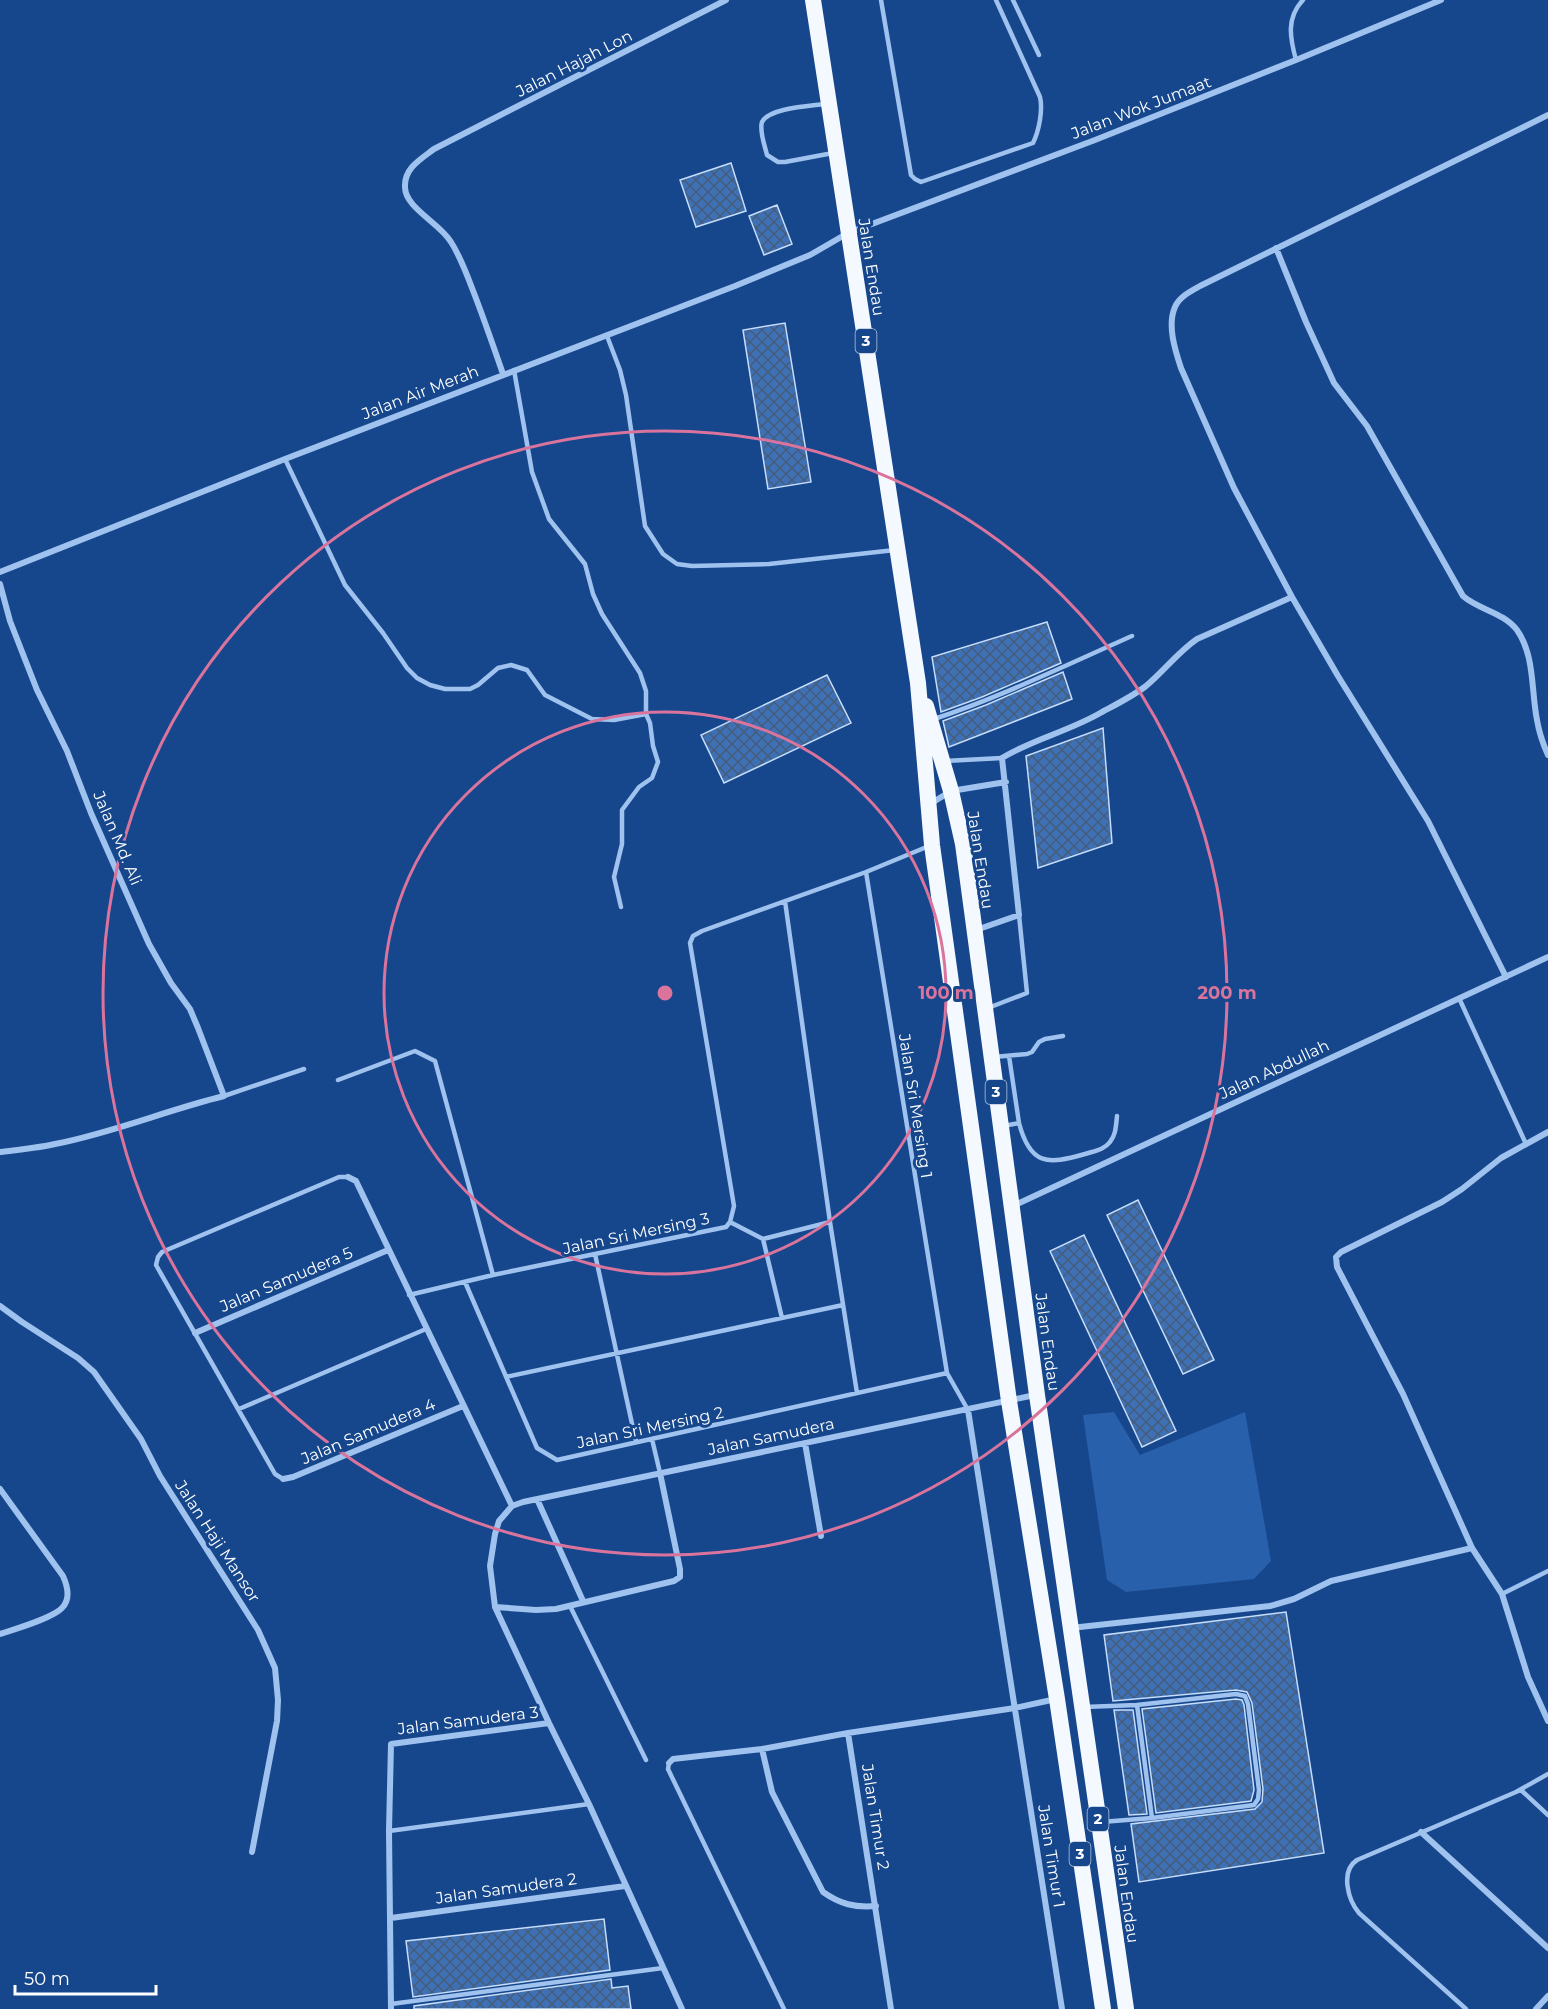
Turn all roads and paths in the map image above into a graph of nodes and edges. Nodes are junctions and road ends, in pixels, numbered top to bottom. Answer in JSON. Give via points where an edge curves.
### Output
{"nodes":[{"id":1,"x":726,"y":0,"type":"edge"},
{"id":2,"x":813,"y":0,"type":"edge"},
{"id":3,"x":881,"y":0,"type":"edge"},
{"id":4,"x":996,"y":0,"type":"edge"},
{"id":5,"x":1013,"y":0,"type":"edge"},
{"id":6,"x":1303,"y":0,"type":"edge"},
{"id":7,"x":1441,"y":0,"type":"edge"},
{"id":8,"x":1039,"y":55,"type":"dead end"},
{"id":9,"x":1296,"y":60,"type":"junction"},
{"id":10,"x":830,"y":103,"type":"junction"},
{"id":11,"x":1548,"y":115,"type":"edge"},
{"id":12,"x":835,"y":153,"type":"junction"},
{"id":13,"x":848,"y":233,"type":"junction"},
{"id":14,"x":1276,"y":248,"type":"junction"},
{"id":15,"x":607,"y":336,"type":"junction"},
{"id":16,"x":514,"y":370,"type":"junction"},
{"id":17,"x":503,"y":374,"type":"junction"},
{"id":18,"x":285,"y":459,"type":"junction"},
{"id":19,"x":898,"y":549,"type":"junction"},
{"id":20,"x":0,"y":572,"type":"edge"},
{"id":21,"x":0,"y":584,"type":"edge"},
{"id":22,"x":1292,"y":597,"type":"junction"},
{"id":23,"x":1132,"y":636,"type":"dead end"},
{"id":24,"x":918,"y":683,"type":"junction"},
{"id":25,"x":646,"y":714,"type":"junction"},
{"id":26,"x":931,"y":720,"type":"junction"},
{"id":27,"x":1548,"y":755,"type":"edge"},
{"id":28,"x":1002,"y":758,"type":"junction"},
{"id":29,"x":943,"y":761,"type":"junction"},
{"id":30,"x":1006,"y":782,"type":"junction"},
{"id":31,"x":951,"y":791,"type":"junction"},
{"id":32,"x":927,"y":806,"type":"junction"},
{"id":33,"x":932,"y":845,"type":"junction"},
{"id":34,"x":866,"y":872,"type":"junction"},
{"id":35,"x":785,"y":901,"type":"junction"},
{"id":36,"x":621,"y":907,"type":"dead end"},
{"id":37,"x":1019,"y":915,"type":"junction"},
{"id":38,"x":974,"y":931,"type":"junction"},
{"id":39,"x":1548,"y":957,"type":"edge"},
{"id":40,"x":1506,"y":977,"type":"junction"},
{"id":41,"x":1459,"y":998,"type":"junction"},
{"id":42,"x":985,"y":1010,"type":"junction"},
{"id":43,"x":1063,"y":1036,"type":"dead end"},
{"id":44,"x":1009,"y":1056,"type":"junction"},
{"id":45,"x":991,"y":1057,"type":"junction"},
{"id":46,"x":304,"y":1069,"type":"dead end"},
{"id":47,"x":338,"y":1080,"type":"dead end"},
{"id":48,"x":224,"y":1096,"type":"junction"},
{"id":49,"x":1117,"y":1116,"type":"dead end"},
{"id":50,"x":1019,"y":1123,"type":"junction"},
{"id":51,"x":1000,"y":1126,"type":"junction"},
{"id":52,"x":1548,"y":1132,"type":"edge"},
{"id":53,"x":1526,"y":1144,"type":"junction"},
{"id":54,"x":0,"y":1152,"type":"edge"},
{"id":55,"x":348,"y":1177,"type":"joint"},
{"id":56,"x":1011,"y":1206,"type":"junction"},
{"id":57,"x":730,"y":1222,"type":"junction"},
{"id":58,"x":830,"y":1222,"type":"junction"},
{"id":59,"x":764,"y":1239,"type":"junction"},
{"id":60,"x":388,"y":1250,"type":"junction"},
{"id":61,"x":595,"y":1254,"type":"junction"},
{"id":62,"x":493,"y":1275,"type":"junction"},
{"id":63,"x":465,"y":1282,"type":"junction"},
{"id":64,"x":410,"y":1295,"type":"junction"},
{"id":65,"x":843,"y":1305,"type":"junction"},
{"id":66,"x":0,"y":1306,"type":"edge"},
{"id":67,"x":782,"y":1318,"type":"junction"},
{"id":68,"x":426,"y":1329,"type":"junction"},
{"id":69,"x":195,"y":1333,"type":"junction"},
{"id":70,"x":617,"y":1353,"type":"junction"},
{"id":71,"x":947,"y":1373,"type":"junction"},
{"id":72,"x":506,"y":1377,"type":"junction"},
{"id":73,"x":857,"y":1393,"type":"junction"},
{"id":74,"x":1036,"y":1395,"type":"junction"},
{"id":75,"x":1009,"y":1401,"type":"junction"},
{"id":76,"x":463,"y":1406,"type":"junction"},
{"id":77,"x":239,"y":1409,"type":"junction"},
{"id":78,"x":968,"y":1410,"type":"junction"},
{"id":79,"x":652,"y":1439,"type":"junction"},
{"id":80,"x":636,"y":1442,"type":"junction"},
{"id":81,"x":805,"y":1443,"type":"junction"},
{"id":82,"x":660,"y":1473,"type":"junction"},
{"id":83,"x":283,"y":1479,"type":"joint"},
{"id":84,"x":0,"y":1490,"type":"edge"},
{"id":85,"x":537,"y":1499,"type":"junction"},
{"id":86,"x":512,"y":1506,"type":"junction"},
{"id":87,"x":821,"y":1536,"type":"dead end"},
{"id":88,"x":1472,"y":1548,"type":"junction"},
{"id":89,"x":1548,"y":1571,"type":"edge"},
{"id":90,"x":1502,"y":1594,"type":"junction"},
{"id":91,"x":583,"y":1601,"type":"junction"},
{"id":92,"x":570,"y":1606,"type":"junction"},
{"id":93,"x":495,"y":1607,"type":"junction"},
{"id":94,"x":1070,"y":1628,"type":"junction"},
{"id":95,"x":0,"y":1634,"type":"edge"},
{"id":96,"x":1057,"y":1699,"type":"junction"},
{"id":97,"x":1137,"y":1705,"type":"junction"},
{"id":98,"x":1082,"y":1707,"type":"junction"},
{"id":99,"x":1015,"y":1708,"type":"junction"},
{"id":100,"x":1548,"y":1721,"type":"edge"},
{"id":101,"x":549,"y":1723,"type":"junction"},
{"id":102,"x":848,"y":1733,"type":"junction"},
{"id":103,"x":762,"y":1749,"type":"junction"},
{"id":104,"x":646,"y":1760,"type":"dead end"},
{"id":105,"x":669,"y":1763,"type":"joint"},
{"id":106,"x":1548,"y":1774,"type":"edge"},
{"id":107,"x":1521,"y":1790,"type":"junction"},
{"id":108,"x":588,"y":1804,"type":"junction"},
{"id":109,"x":1548,"y":1815,"type":"edge"},
{"id":110,"x":1152,"y":1818,"type":"junction"},
{"id":111,"x":1099,"y":1822,"type":"junction"},
{"id":112,"x":389,"y":1831,"type":"junction"},
{"id":113,"x":1420,"y":1832,"type":"junction"},
{"id":114,"x":252,"y":1852,"type":"dead end"},
{"id":115,"x":625,"y":1886,"type":"junction"},
{"id":116,"x":876,"y":1906,"type":"junction"},
{"id":117,"x":391,"y":1918,"type":"junction"},
{"id":118,"x":1548,"y":1948,"type":"edge"},
{"id":119,"x":663,"y":1968,"type":"junction"},
{"id":120,"x":1548,"y":1996,"type":"edge"},
{"id":121,"x":391,"y":2006,"type":"edge"},
{"id":122,"x":682,"y":2009,"type":"edge"},
{"id":123,"x":784,"y":2009,"type":"edge"},
{"id":124,"x":891,"y":2009,"type":"edge"},
{"id":125,"x":1062,"y":2009,"type":"edge"},
{"id":126,"x":1103,"y":2009,"type":"edge"},
{"id":127,"x":1126,"y":2009,"type":"edge"},
{"id":128,"x":1466,"y":2009,"type":"edge"},
{"id":129,"x":1536,"y":2009,"type":"edge"}],
"edges":[{"from":1,"to":17,"type":"street","name":"Jalan Hajah Lon","via":[[434,149],[412,167],[405,180],[406,194],[418,211],[451,241]]},
{"from":2,"to":10,"type":"highway","name":"Jalan Endau","number":"3"},
{"from":3,"to":4,"type":"lane","via":[[911,175],[921,182],[1033,143],[1036,137],[1040,97]]},
{"from":5,"to":8,"type":"lane"},
{"from":6,"to":9,"type":"lane","via":[[1290,23]]},
{"from":7,"to":9,"type":"street","name":"Jalan Wok Jumaat"},
{"from":9,"to":13,"type":"street","name":"Jalan Wok Jumaat"},
{"from":10,"to":12,"type":"highway","name":"Jalan Endau","number":"3"},
{"from":10,"to":12,"type":"lane","via":[[773,112],[762,123],[761,130],[767,155],[778,162]]},
{"from":11,"to":14,"type":"street"},
{"from":12,"to":13,"type":"highway","name":"Jalan Endau","number":"3"},
{"from":13,"to":15,"type":"street","name":"Jalan Air Merah","via":[[810,255]]},
{"from":13,"to":19,"type":"highway","name":"Jalan Endau","number":"3"},
{"from":14,"to":22,"type":"street","via":[[1182,297],[1175,307],[1172,332],[1181,368],[1234,488]]},
{"from":14,"to":27,"type":"street","via":[[1334,383],[1367,426],[1463,596],[1517,630],[1531,666],[1537,719]]},
{"from":15,"to":16,"type":"street","name":"Jalan Air Merah"},
{"from":15,"to":19,"type":"lane","via":[[626,394],[645,526],[663,554],[677,564],[692,566],[769,564]]},
{"from":16,"to":17,"type":"street","name":"Jalan Air Merah"},
{"from":16,"to":25,"type":"lane","via":[[532,472],[543,504],[549,519],[585,564],[602,614],[640,673],[646,691]]},
{"from":17,"to":18,"type":"street","name":"Jalan Air Merah"},
{"from":18,"to":20,"type":"street","name":"Jalan Air Merah"},
{"from":18,"to":25,"type":"lane","via":[[345,585],[417,678],[445,689],[470,689],[498,668],[520,666],[545,695],[592,719],[614,720]]},
{"from":19,"to":24,"type":"highway","name":"Jalan Endau","number":"3"},
{"from":21,"to":48,"type":"street","name":"Jalan Md. Ali","via":[[37,690],[149,944],[190,1009]]},
{"from":22,"to":28,"type":"street","via":[[1197,639],[1145,686],[1102,713]]},
{"from":22,"to":40,"type":"street","via":[[1428,821]]},
{"from":23,"to":26,"type":"lane","via":[[966,709]]},
{"from":24,"to":26,"type":"highway","name":"Jalan Endau","number":"3"},
{"from":24,"to":32,"type":"highway","name":"Jalan Endau","number":"3"},
{"from":25,"to":36,"type":"lane","via":[[658,762],[652,778],[639,787],[622,810],[622,844],[614,877]]},
{"from":26,"to":29,"type":"highway","name":"Jalan Endau","number":"3"},
{"from":28,"to":29,"type":"lane"},
{"from":28,"to":30,"type":"street"},
{"from":29,"to":31,"type":"highway","name":"Jalan Endau","number":"3"},
{"from":30,"to":31,"type":"street"},
{"from":30,"to":37,"type":"street"},
{"from":31,"to":32,"type":"street"},
{"from":31,"to":38,"type":"highway","name":"Jalan Endau","number":"3","via":[[963,844]]},
{"from":32,"to":33,"type":"highway","name":"Jalan Endau","number":"3"},
{"from":33,"to":34,"type":"lane"},
{"from":33,"to":75,"type":"highway","name":"Jalan Endau","number":"3"},
{"from":34,"to":35,"type":"lane"},
{"from":34,"to":71,"type":"lane","name":"Jalan Sri Mersing 1"},
{"from":35,"to":57,"type":"lane","name":"Jalan Sri Mersing 3","via":[[702,931],[690,943],[734,1206]]},
{"from":35,"to":58,"type":"lane"},
{"from":37,"to":38,"type":"street"},
{"from":37,"to":42,"type":"lane","via":[[1027,993]]},
{"from":38,"to":42,"type":"highway","name":"Jalan Endau","number":"3"},
{"from":39,"to":40,"type":"street","name":"Jalan Abdullah"},
{"from":40,"to":41,"type":"street","name":"Jalan Abdullah"},
{"from":41,"to":53,"type":"lane"},
{"from":41,"to":56,"type":"street","name":"Jalan Abdullah"},
{"from":42,"to":45,"type":"highway","name":"Jalan Endau","number":"3"},
{"from":43,"to":44,"type":"lane","via":[[1039,1042],[1027,1054]]},
{"from":44,"to":45,"type":"lane"},
{"from":44,"to":50,"type":"lane"},
{"from":45,"to":51,"type":"highway","name":"Jalan Endau","number":"3"},
{"from":46,"to":48,"type":"lane"},
{"from":47,"to":62,"type":"lane","via":[[416,1051],[435,1060]]},
{"from":48,"to":54,"type":"street","via":[[85,1137]]},
{"from":49,"to":50,"type":"lane","via":[[1111,1141],[1104,1148],[1064,1160],[1033,1153],[1023,1140]]},
{"from":50,"to":51,"type":"lane"},
{"from":51,"to":56,"type":"highway","name":"Jalan Endau","number":"3"},
{"from":52,"to":53,"type":"street"},
{"from":53,"to":88,"type":"street","via":[[1442,1202],[1336,1257],[1337,1267],[1403,1394]]},
{"from":55,"to":60,"type":"street","via":[[356,1181]]},
{"from":55,"to":69,"type":"lane","via":[[339,1177],[162,1252],[156,1265]]},
{"from":56,"to":74,"type":"highway","name":"Jalan Endau","number":"3"},
{"from":57,"to":59,"type":"lane"},
{"from":57,"to":61,"type":"lane","name":"Jalan Sri Mersing 3","via":[[726,1227]]},
{"from":58,"to":59,"type":"lane"},
{"from":58,"to":65,"type":"lane"},
{"from":59,"to":67,"type":"lane"},
{"from":60,"to":64,"type":"street"},
{"from":60,"to":69,"type":"street","name":"Jalan Samudera 5"},
{"from":61,"to":62,"type":"lane","name":"Jalan Sri Mersing 3"},
{"from":61,"to":70,"type":"lane"},
{"from":62,"to":63,"type":"lane","name":"Jalan Sri Mersing 3"},
{"from":63,"to":64,"type":"lane","name":"Jalan Sri Mersing 3"},
{"from":63,"to":72,"type":"lane","name":"Jalan Sri Mersing 2"},
{"from":64,"to":68,"type":"street"},
{"from":65,"to":67,"type":"lane"},
{"from":65,"to":73,"type":"lane"},
{"from":66,"to":114,"type":"street","name":"Jalan Haji Mansor","via":[[94,1372],[141,1439],[160,1476],[258,1630],[274,1668],[278,1700]]},
{"from":67,"to":70,"type":"lane"},
{"from":68,"to":76,"type":"street"},
{"from":68,"to":77,"type":"lane"},
{"from":69,"to":77,"type":"lane"},
{"from":70,"to":72,"type":"lane"},
{"from":70,"to":80,"type":"lane"},
{"from":71,"to":73,"type":"lane","name":"Jalan Sri Mersing 2"},
{"from":71,"to":78,"type":"lane","name":"Jalan Sri Mersing 1"},
{"from":72,"to":80,"type":"lane","name":"Jalan Sri Mersing 2","via":[[537,1448],[557,1460]]},
{"from":73,"to":79,"type":"lane","name":"Jalan Sri Mersing 2"},
{"from":74,"to":75,"type":"street","name":"Jalan Samudera"},
{"from":74,"to":94,"type":"highway","name":"Jalan Endau","number":"3"},
{"from":75,"to":78,"type":"street","name":"Jalan Samudera"},
{"from":75,"to":96,"type":"highway","name":"Jalan Endau","number":"3"},
{"from":76,"to":83,"type":"street","name":"Jalan Samudera 4"},
{"from":76,"to":86,"type":"street"},
{"from":77,"to":83,"type":"lane","via":[[275,1474]]},
{"from":78,"to":81,"type":"street","name":"Jalan Samudera"},
{"from":78,"to":99,"type":"street","name":"Jalan Timur 1"},
{"from":79,"to":80,"type":"lane","name":"Jalan Sri Mersing 2"},
{"from":79,"to":82,"type":"lane"},
{"from":81,"to":82,"type":"street","name":"Jalan Samudera"},
{"from":81,"to":87,"type":"street"},
{"from":82,"to":85,"type":"street","name":"Jalan Samudera"},
{"from":82,"to":91,"type":"street","via":[[680,1577]]},
{"from":84,"to":95,"type":"street","via":[[63,1576],[67,1597],[63,1607],[51,1615]]},
{"from":85,"to":86,"type":"street","name":"Jalan Samudera"},
{"from":85,"to":91,"type":"street"},
{"from":86,"to":93,"type":"street","via":[[500,1521],[493,1545],[490,1566]]},
{"from":88,"to":90,"type":"street"},
{"from":88,"to":94,"type":"street","via":[[1331,1581],[1270,1606]]},
{"from":89,"to":90,"type":"lane"},
{"from":90,"to":100,"type":"street","via":[[1528,1677]]},
{"from":91,"to":92,"type":"street"},
{"from":92,"to":93,"type":"street","via":[[536,1610]]},
{"from":92,"to":104,"type":"lane"},
{"from":93,"to":101,"type":"street"},
{"from":94,"to":98,"type":"highway","name":"Jalan Endau","number":"2"},
{"from":96,"to":99,"type":"street"},
{"from":96,"to":126,"type":"highway","name":"Jalan Endau","number":"3"},
{"from":97,"to":98,"type":"lane"},
{"from":97,"to":110,"type":"lane"},
{"from":97,"to":110,"type":"lane","via":[[1236,1694],[1245,1696],[1248,1704],[1259,1790],[1254,1805]]},
{"from":98,"to":111,"type":"highway","name":"Jalan Endau","number":"2"},
{"from":99,"to":102,"type":"street"},
{"from":99,"to":125,"type":"street","name":"Jalan Timur 1"},
{"from":101,"to":108,"type":"street"},
{"from":101,"to":112,"type":"street","name":"Jalan Samudera 3","via":[[391,1744]]},
{"from":102,"to":103,"type":"street"},
{"from":102,"to":116,"type":"street","name":"Jalan Timur 2"},
{"from":103,"to":105,"type":"street","via":[[674,1759]]},
{"from":103,"to":116,"type":"street","via":[[772,1792],[823,1892],[850,1906]]},
{"from":105,"to":123,"type":"lane","via":[[668,1769]]},
{"from":106,"to":107,"type":"lane"},
{"from":107,"to":109,"type":"lane"},
{"from":107,"to":113,"type":"lane"},
{"from":108,"to":112,"type":"lane"},
{"from":108,"to":115,"type":"street"},
{"from":110,"to":111,"type":"lane"},
{"from":111,"to":127,"type":"highway","name":"Jalan Endau","number":"2"},
{"from":112,"to":117,"type":"street"},
{"from":113,"to":118,"type":"street"},
{"from":113,"to":128,"type":"lane","via":[[1351,1863],[1347,1881],[1359,1913]]},
{"from":115,"to":117,"type":"street","name":"Jalan Samudera 2"},
{"from":115,"to":119,"type":"street"},
{"from":116,"to":124,"type":"street","name":"Jalan Timur 2"},
{"from":117,"to":121,"type":"street"},
{"from":119,"to":121,"type":"lane"},
{"from":119,"to":122,"type":"street"},
{"from":120,"to":129,"type":"street"}]}
